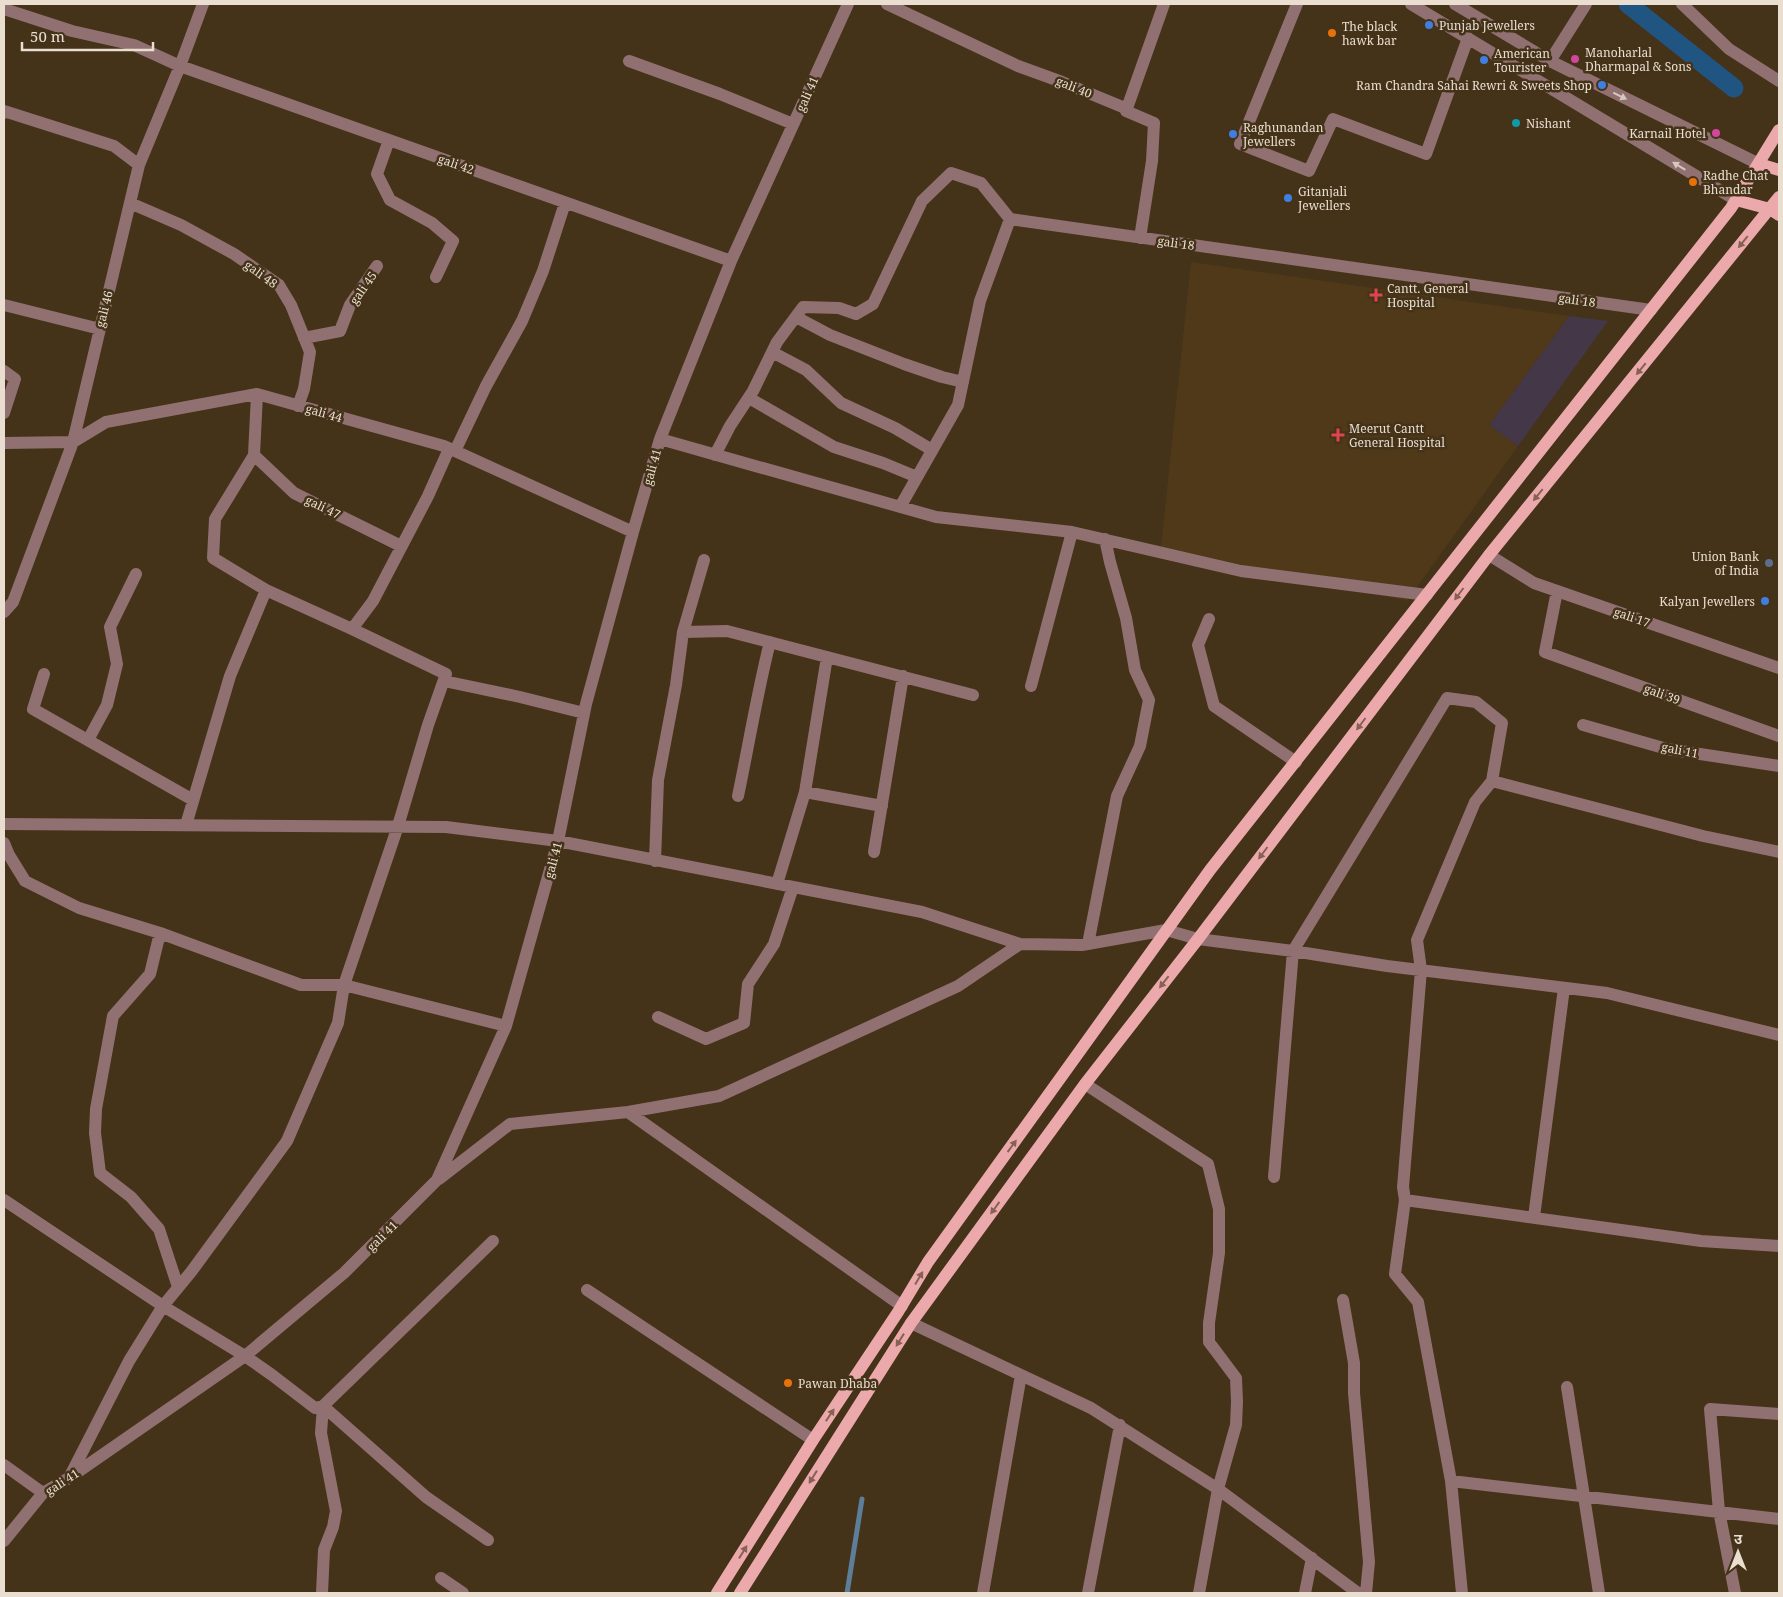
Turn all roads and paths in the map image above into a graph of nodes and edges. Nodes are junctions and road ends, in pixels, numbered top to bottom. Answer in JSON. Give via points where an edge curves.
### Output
{"nodes":[{"id":1,"x":203,"y":4,"type":"edge"},
{"id":2,"x":848,"y":4,"type":"edge"},
{"id":3,"x":887,"y":4,"type":"edge"},
{"id":4,"x":1164,"y":4,"type":"edge"},
{"id":5,"x":1297,"y":4,"type":"edge"},
{"id":6,"x":1412,"y":4,"type":"edge"},
{"id":7,"x":1455,"y":4,"type":"edge"},
{"id":8,"x":1586,"y":4,"type":"edge"},
{"id":9,"x":1682,"y":4,"type":"edge"},
{"id":10,"x":4,"y":9,"type":"edge"},
{"id":11,"x":1468,"y":38,"type":"junction"},
{"id":12,"x":629,"y":61,"type":"dead end"},
{"id":13,"x":1550,"y":61,"type":"junction"},
{"id":14,"x":180,"y":66,"type":"junction"},
{"id":15,"x":1779,"y":81,"type":"edge"},
{"id":16,"x":1126,"y":111,"type":"junction"},
{"id":17,"x":4,"y":113,"type":"edge"},
{"id":18,"x":793,"y":124,"type":"junction"},
{"id":19,"x":1779,"y":130,"type":"edge"},
{"id":20,"x":389,"y":140,"type":"junction"},
{"id":21,"x":1759,"y":164,"type":"junction"},
{"id":22,"x":139,"y":165,"type":"junction"},
{"id":23,"x":1779,"y":170,"type":"edge"},
{"id":24,"x":1779,"y":197,"type":"edge"},
{"id":25,"x":1736,"y":200,"type":"junction"},
{"id":26,"x":130,"y":203,"type":"junction"},
{"id":27,"x":565,"y":203,"type":"junction"},
{"id":28,"x":1774,"y":212,"type":"edge"},
{"id":29,"x":1010,"y":219,"type":"junction"},
{"id":30,"x":1140,"y":238,"type":"junction"},
{"id":31,"x":732,"y":262,"type":"junction"},
{"id":32,"x":378,"y":266,"type":"dead end"},
{"id":33,"x":436,"y":277,"type":"dead end"},
{"id":34,"x":4,"y":305,"type":"edge"},
{"id":35,"x":1650,"y":310,"type":"junction"},
{"id":36,"x":796,"y":316,"type":"junction"},
{"id":37,"x":100,"y":329,"type":"junction"},
{"id":38,"x":304,"y":338,"type":"junction"},
{"id":39,"x":772,"y":352,"type":"junction"},
{"id":40,"x":4,"y":371,"type":"edge"},
{"id":41,"x":963,"y":382,"type":"junction"},
{"id":42,"x":257,"y":394,"type":"junction"},
{"id":43,"x":749,"y":398,"type":"junction"},
{"id":44,"x":298,"y":406,"type":"junction"},
{"id":45,"x":4,"y":413,"type":"edge"},
{"id":46,"x":660,"y":439,"type":"junction"},
{"id":47,"x":73,"y":442,"type":"junction"},
{"id":48,"x":4,"y":443,"type":"edge"},
{"id":49,"x":452,"y":450,"type":"junction"},
{"id":50,"x":932,"y":450,"type":"junction"},
{"id":51,"x":254,"y":455,"type":"junction"},
{"id":52,"x":714,"y":455,"type":"junction"},
{"id":53,"x":917,"y":477,"type":"junction"},
{"id":54,"x":900,"y":507,"type":"junction"},
{"id":55,"x":633,"y":532,"type":"junction"},
{"id":56,"x":1072,"y":532,"type":"junction"},
{"id":57,"x":1105,"y":539,"type":"junction"},
{"id":58,"x":401,"y":546,"type":"junction"},
{"id":59,"x":1489,"y":556,"type":"junction"},
{"id":60,"x":704,"y":560,"type":"dead end"},
{"id":61,"x":136,"y":574,"type":"dead end"},
{"id":62,"x":266,"y":590,"type":"junction"},
{"id":63,"x":1557,"y":591,"type":"junction"},
{"id":64,"x":1427,"y":594,"type":"junction"},
{"id":65,"x":4,"y":612,"type":"edge"},
{"id":66,"x":1210,"y":619,"type":"dead end"},
{"id":67,"x":352,"y":629,"type":"junction"},
{"id":68,"x":683,"y":632,"type":"junction"},
{"id":69,"x":770,"y":642,"type":"junction"},
{"id":70,"x":827,"y":657,"type":"junction"},
{"id":71,"x":1779,"y":668,"type":"edge"},
{"id":72,"x":44,"y":674,"type":"dead end"},
{"id":73,"x":903,"y":676,"type":"junction"},
{"id":74,"x":444,"y":681,"type":"junction"},
{"id":75,"x":1031,"y":686,"type":"dead end"},
{"id":76,"x":973,"y":695,"type":"dead end"},
{"id":77,"x":584,"y":713,"type":"junction"},
{"id":78,"x":1583,"y":725,"type":"dead end"},
{"id":79,"x":1779,"y":736,"type":"edge"},
{"id":80,"x":88,"y":740,"type":"junction"},
{"id":81,"x":1296,"y":762,"type":"junction"},
{"id":82,"x":1779,"y":766,"type":"edge"},
{"id":83,"x":1492,"y":781,"type":"junction"},
{"id":84,"x":806,"y":792,"type":"junction"},
{"id":85,"x":738,"y":796,"type":"dead end"},
{"id":86,"x":193,"y":800,"type":"junction"},
{"id":87,"x":882,"y":806,"type":"junction"},
{"id":88,"x":4,"y":824,"type":"edge"},
{"id":89,"x":186,"y":825,"type":"junction"},
{"id":90,"x":398,"y":826,"type":"junction"},
{"id":91,"x":558,"y":841,"type":"junction"},
{"id":92,"x":4,"y":843,"type":"edge"},
{"id":93,"x":874,"y":852,"type":"dead end"},
{"id":94,"x":1779,"y":852,"type":"edge"},
{"id":95,"x":655,"y":860,"type":"junction"},
{"id":96,"x":776,"y":884,"type":"junction"},
{"id":97,"x":793,"y":887,"type":"junction"},
{"id":98,"x":1166,"y":930,"type":"junction"},
{"id":99,"x":160,"y":933,"type":"junction"},
{"id":100,"x":1198,"y":939,"type":"junction"},
{"id":101,"x":1020,"y":944,"type":"junction"},
{"id":102,"x":1088,"y":944,"type":"junction"},
{"id":103,"x":1293,"y":950,"type":"junction"},
{"id":104,"x":1421,"y":970,"type":"junction"},
{"id":105,"x":344,"y":985,"type":"junction"},
{"id":106,"x":1564,"y":988,"type":"junction"},
{"id":107,"x":658,"y":1017,"type":"dead end"},
{"id":108,"x":506,"y":1026,"type":"junction"},
{"id":109,"x":1779,"y":1035,"type":"edge"},
{"id":110,"x":1086,"y":1084,"type":"junction"},
{"id":111,"x":628,"y":1112,"type":"junction"},
{"id":112,"x":1274,"y":1177,"type":"dead end"},
{"id":113,"x":437,"y":1180,"type":"junction"},
{"id":114,"x":4,"y":1200,"type":"edge"},
{"id":115,"x":1405,"y":1200,"type":"junction"},
{"id":116,"x":1534,"y":1217,"type":"junction"},
{"id":117,"x":494,"y":1241,"type":"dead end"},
{"id":118,"x":1779,"y":1246,"type":"edge"},
{"id":119,"x":178,"y":1287,"type":"junction"},
{"id":120,"x":587,"y":1290,"type":"dead end"},
{"id":121,"x":1343,"y":1300,"type":"dead end"},
{"id":122,"x":162,"y":1306,"type":"junction"},
{"id":123,"x":902,"y":1306,"type":"junction"},
{"id":124,"x":910,"y":1323,"type":"junction"},
{"id":125,"x":245,"y":1356,"type":"junction"},
{"id":126,"x":1021,"y":1375,"type":"junction"},
{"id":127,"x":1567,"y":1387,"type":"dead end"},
{"id":128,"x":323,"y":1406,"type":"junction"},
{"id":129,"x":1779,"y":1414,"type":"edge"},
{"id":130,"x":1120,"y":1425,"type":"junction"},
{"id":131,"x":813,"y":1440,"type":"junction"},
{"id":132,"x":4,"y":1465,"type":"edge"},
{"id":133,"x":69,"y":1478,"type":"junction"},
{"id":134,"x":1451,"y":1481,"type":"junction"},
{"id":135,"x":1218,"y":1489,"type":"junction"},
{"id":136,"x":43,"y":1493,"type":"junction"},
{"id":137,"x":1584,"y":1496,"type":"junction"},
{"id":138,"x":1719,"y":1511,"type":"junction"},
{"id":139,"x":1779,"y":1518,"type":"edge"},
{"id":140,"x":488,"y":1540,"type":"dead end"},
{"id":141,"x":4,"y":1542,"type":"edge"},
{"id":142,"x":1312,"y":1558,"type":"junction"},
{"id":143,"x":441,"y":1578,"type":"dead end"},
{"id":144,"x":322,"y":1593,"type":"edge"},
{"id":145,"x":463,"y":1593,"type":"edge"},
{"id":146,"x":717,"y":1593,"type":"edge"},
{"id":147,"x":740,"y":1593,"type":"edge"},
{"id":148,"x":983,"y":1593,"type":"edge"},
{"id":149,"x":1088,"y":1593,"type":"edge"},
{"id":150,"x":1199,"y":1593,"type":"edge"},
{"id":151,"x":1305,"y":1593,"type":"edge"},
{"id":152,"x":1358,"y":1593,"type":"edge"},
{"id":153,"x":1366,"y":1593,"type":"edge"},
{"id":154,"x":1462,"y":1593,"type":"edge"},
{"id":155,"x":1599,"y":1593,"type":"edge"},
{"id":156,"x":1734,"y":1593,"type":"edge"}],
"edges":[{"from":1,"to":14,"type":"street","name":"gali 46"},
{"from":2,"to":18,"type":"street","name":"gali 41"},
{"from":3,"to":16,"type":"street","name":"gali 40","via":[[1018,66]]},
{"from":4,"to":16,"type":"street"},
{"from":5,"to":11,"type":"street","via":[[1240,144],[1309,172],[1333,119],[1426,154]]},
{"from":6,"to":11,"type":"street"},
{"from":7,"to":13,"type":"street"},
{"from":8,"to":13,"type":"street"},
{"from":9,"to":15,"type":"street","via":[[1729,49]]},
{"from":10,"to":14,"type":"street","name":"gali 42","via":[[72,31],[134,45]]},
{"from":25,"to":11,"type":"street","one_way":true},
{"from":12,"to":18,"type":"street"},
{"from":13,"to":21,"type":"street","one_way":true},
{"from":14,"to":20,"type":"street","name":"gali 42"},
{"from":14,"to":22,"type":"street","name":"gali 46"},
{"from":16,"to":30,"type":"street","name":"gali 40","via":[[1154,123],[1152,161]]},
{"from":17,"to":22,"type":"street","via":[[114,146]]},
{"from":18,"to":31,"type":"street","name":"gali 41"},
{"from":19,"to":21,"type":"main road"},
{"from":20,"to":27,"type":"street","name":"gali 42"},
{"from":20,"to":33,"type":"street","via":[[377,174],[390,200],[432,223],[453,241]]},
{"from":21,"to":23,"type":"main road"},
{"from":21,"to":25,"type":"main road"},
{"from":22,"to":26,"type":"street","name":"gali 46"},
{"from":24,"to":28,"type":"main road"},
{"from":25,"to":28,"type":"main road"},
{"from":25,"to":35,"type":"main road"},
{"from":26,"to":37,"type":"street","name":"gali 46"},
{"from":26,"to":38,"type":"street","name":"gali 48","via":[[181,225],[279,285]]},
{"from":27,"to":31,"type":"street","name":"gali 42"},
{"from":27,"to":49,"type":"street","via":[[543,271],[522,321]]},
{"from":28,"to":59,"type":"main road","one_way":true},
{"from":29,"to":30,"type":"street","name":"gali 18"},
{"from":29,"to":36,"type":"street","via":[[982,183],[951,174],[922,202],[873,304],[856,314],[839,308],[803,307]]},
{"from":29,"to":41,"type":"street","via":[[980,301]]},
{"from":30,"to":35,"type":"street","name":"gali 18"},
{"from":31,"to":46,"type":"street","name":"gali 41"},
{"from":32,"to":38,"type":"street","name":"gali 45","via":[[350,305],[340,331]]},
{"from":34,"to":37,"type":"street"},
{"from":35,"to":64,"type":"main road"},
{"from":36,"to":39,"type":"street"},
{"from":36,"to":41,"type":"street","via":[[830,336]]},
{"from":37,"to":47,"type":"street","name":"gali 46"},
{"from":38,"to":44,"type":"street","name":"gali 48","via":[[310,352]]},
{"from":39,"to":43,"type":"street"},
{"from":39,"to":50,"type":"street","via":[[806,370],[841,402]]},
{"from":40,"to":45,"type":"street","via":[[15,379]]},
{"from":41,"to":50,"type":"street","via":[[958,405]]},
{"from":42,"to":44,"type":"street","name":"gali 44"},
{"from":42,"to":47,"type":"street","name":"gali 44","via":[[106,422]]},
{"from":42,"to":51,"type":"street"},
{"from":43,"to":52,"type":"street"},
{"from":43,"to":53,"type":"street","via":[[834,447],[883,462]]},
{"from":44,"to":49,"type":"street","name":"gali 44"},
{"from":46,"to":52,"type":"street"},
{"from":46,"to":55,"type":"street","name":"gali 41"},
{"from":47,"to":48,"type":"street"},
{"from":47,"to":65,"type":"street","name":"gali 46","via":[[13,602]]},
{"from":49,"to":55,"type":"street","name":"gali 44"},
{"from":49,"to":58,"type":"street"},
{"from":50,"to":53,"type":"street"},
{"from":51,"to":58,"type":"street","name":"gali 47","via":[[294,493]]},
{"from":51,"to":62,"type":"street","via":[[214,519],[213,558]]},
{"from":52,"to":54,"type":"street"},
{"from":53,"to":54,"type":"street"},
{"from":54,"to":56,"type":"street","via":[[936,517]]},
{"from":55,"to":77,"type":"street","name":"gali 41"},
{"from":56,"to":57,"type":"street"},
{"from":56,"to":75,"type":"street"},
{"from":57,"to":64,"type":"street","via":[[1241,571]]},
{"from":57,"to":102,"type":"street","via":[[1126,618],[1135,670],[1149,700],[1140,746],[1117,796]]},
{"from":58,"to":67,"type":"street","via":[[373,602]]},
{"from":59,"to":63,"type":"street","name":"gali 17","via":[[1534,583]]},
{"from":59,"to":100,"type":"main road","one_way":true},
{"from":60,"to":68,"type":"street"},
{"from":61,"to":80,"type":"street","via":[[110,626],[117,664],[107,705]]},
{"from":62,"to":67,"type":"street"},
{"from":62,"to":86,"type":"street","via":[[230,676]]},
{"from":63,"to":71,"type":"street","name":"gali 17"},
{"from":63,"to":79,"type":"street","name":"gali 39","via":[[1545,652]]},
{"from":64,"to":81,"type":"main road"},
{"from":66,"to":81,"type":"street","via":[[1198,645],[1214,706]]},
{"from":67,"to":74,"type":"street","via":[[446,674]]},
{"from":68,"to":69,"type":"street","via":[[727,631]]},
{"from":68,"to":95,"type":"street","via":[[658,780]]},
{"from":69,"to":70,"type":"street"},
{"from":69,"to":85,"type":"street"},
{"from":70,"to":73,"type":"street"},
{"from":70,"to":84,"type":"street"},
{"from":72,"to":80,"type":"street","via":[[33,709]]},
{"from":73,"to":76,"type":"street"},
{"from":73,"to":87,"type":"street"},
{"from":74,"to":77,"type":"street"},
{"from":74,"to":90,"type":"street"},
{"from":77,"to":91,"type":"street","name":"gali 41"},
{"from":78,"to":82,"type":"street","name":"gali 11","via":[[1667,749]]},
{"from":80,"to":86,"type":"street"},
{"from":81,"to":98,"type":"main road"},
{"from":83,"to":94,"type":"street","via":[[1703,836]]},
{"from":83,"to":103,"type":"street","via":[[1502,723],[1476,702],[1447,698]]},
{"from":83,"to":104,"type":"street","via":[[1475,802],[1417,940]]},
{"from":84,"to":87,"type":"street"},
{"from":84,"to":96,"type":"street"},
{"from":86,"to":89,"type":"street"},
{"from":87,"to":93,"type":"street"},
{"from":88,"to":89,"type":"street"},
{"from":89,"to":90,"type":"street"},
{"from":90,"to":91,"type":"street","via":[[446,827]]},
{"from":90,"to":105,"type":"street"},
{"from":91,"to":95,"type":"street"},
{"from":91,"to":108,"type":"street","name":"gali 41"},
{"from":92,"to":99,"type":"street","via":[[25,881],[78,908]]},
{"from":95,"to":96,"type":"street"},
{"from":96,"to":97,"type":"street"},
{"from":97,"to":101,"type":"street","via":[[922,912]]},
{"from":97,"to":107,"type":"street","via":[[774,944],[748,984],[744,1023],[706,1039]]},
{"from":98,"to":100,"type":"street"},
{"from":98,"to":102,"type":"street"},
{"from":123,"to":98,"type":"main road","one_way":true,"via":[[933,1255]]},
{"from":99,"to":105,"type":"street","via":[[301,985]]},
{"from":99,"to":119,"type":"street","via":[[150,974],[113,1016],[95,1133],[100,1172],[131,1197],[160,1229]]},
{"from":100,"to":103,"type":"street"},
{"from":100,"to":110,"type":"main road","one_way":true},
{"from":101,"to":102,"type":"street"},
{"from":101,"to":111,"type":"street","via":[[958,986],[719,1096]]},
{"from":103,"to":104,"type":"street"},
{"from":103,"to":112,"type":"street"},
{"from":104,"to":106,"type":"street"},
{"from":104,"to":115,"type":"street","via":[[1403,1187]]},
{"from":105,"to":108,"type":"street"},
{"from":105,"to":119,"type":"street","via":[[338,1023],[287,1140]]},
{"from":106,"to":109,"type":"street","via":[[1607,993]]},
{"from":106,"to":116,"type":"street"},
{"from":108,"to":113,"type":"street","name":"gali 41"},
{"from":110,"to":124,"type":"main road","one_way":true},
{"from":110,"to":135,"type":"street","via":[[1208,1164],[1219,1209],[1219,1253],[1210,1342],[1236,1378],[1237,1402],[1236,1426]]},
{"from":111,"to":113,"type":"street","via":[[510,1124]]},
{"from":111,"to":123,"type":"street"},
{"from":113,"to":125,"type":"street","name":"gali 41","via":[[344,1273]]},
{"from":114,"to":122,"type":"street"},
{"from":115,"to":116,"type":"street"},
{"from":115,"to":134,"type":"street","via":[[1395,1274],[1418,1302]]},
{"from":116,"to":118,"type":"street","via":[[1701,1241]]},
{"from":117,"to":128,"type":"street"},
{"from":119,"to":122,"type":"street"},
{"from":120,"to":131,"type":"street"},
{"from":121,"to":153,"type":"street","via":[[1354,1362],[1369,1562]]},
{"from":122,"to":125,"type":"street"},
{"from":122,"to":133,"type":"street"},
{"from":131,"to":123,"type":"main road","one_way":true},
{"from":124,"to":126,"type":"street"},
{"from":124,"to":147,"type":"main road","one_way":true},
{"from":125,"to":128,"type":"street","via":[[315,1408]]},
{"from":125,"to":133,"type":"street","name":"gali 41"},
{"from":126,"to":130,"type":"street"},
{"from":126,"to":148,"type":"street"},
{"from":127,"to":137,"type":"street"},
{"from":128,"to":140,"type":"street","via":[[426,1496]]},
{"from":128,"to":144,"type":"street","via":[[321,1433],[336,1511],[324,1550]]},
{"from":129,"to":138,"type":"street","via":[[1710,1409]]},
{"from":130,"to":135,"type":"street"},
{"from":130,"to":149,"type":"street"},
{"from":146,"to":131,"type":"main road","one_way":true},
{"from":132,"to":136,"type":"street"},
{"from":133,"to":136,"type":"street","name":"gali 41"},
{"from":134,"to":137,"type":"street"},
{"from":134,"to":154,"type":"street"},
{"from":135,"to":142,"type":"street"},
{"from":135,"to":150,"type":"street"},
{"from":136,"to":141,"type":"street","name":"gali 41"},
{"from":137,"to":138,"type":"street"},
{"from":137,"to":155,"type":"street"},
{"from":138,"to":139,"type":"street"},
{"from":138,"to":156,"type":"street"},
{"from":142,"to":151,"type":"street"},
{"from":142,"to":152,"type":"street"},
{"from":143,"to":145,"type":"street"}]}
